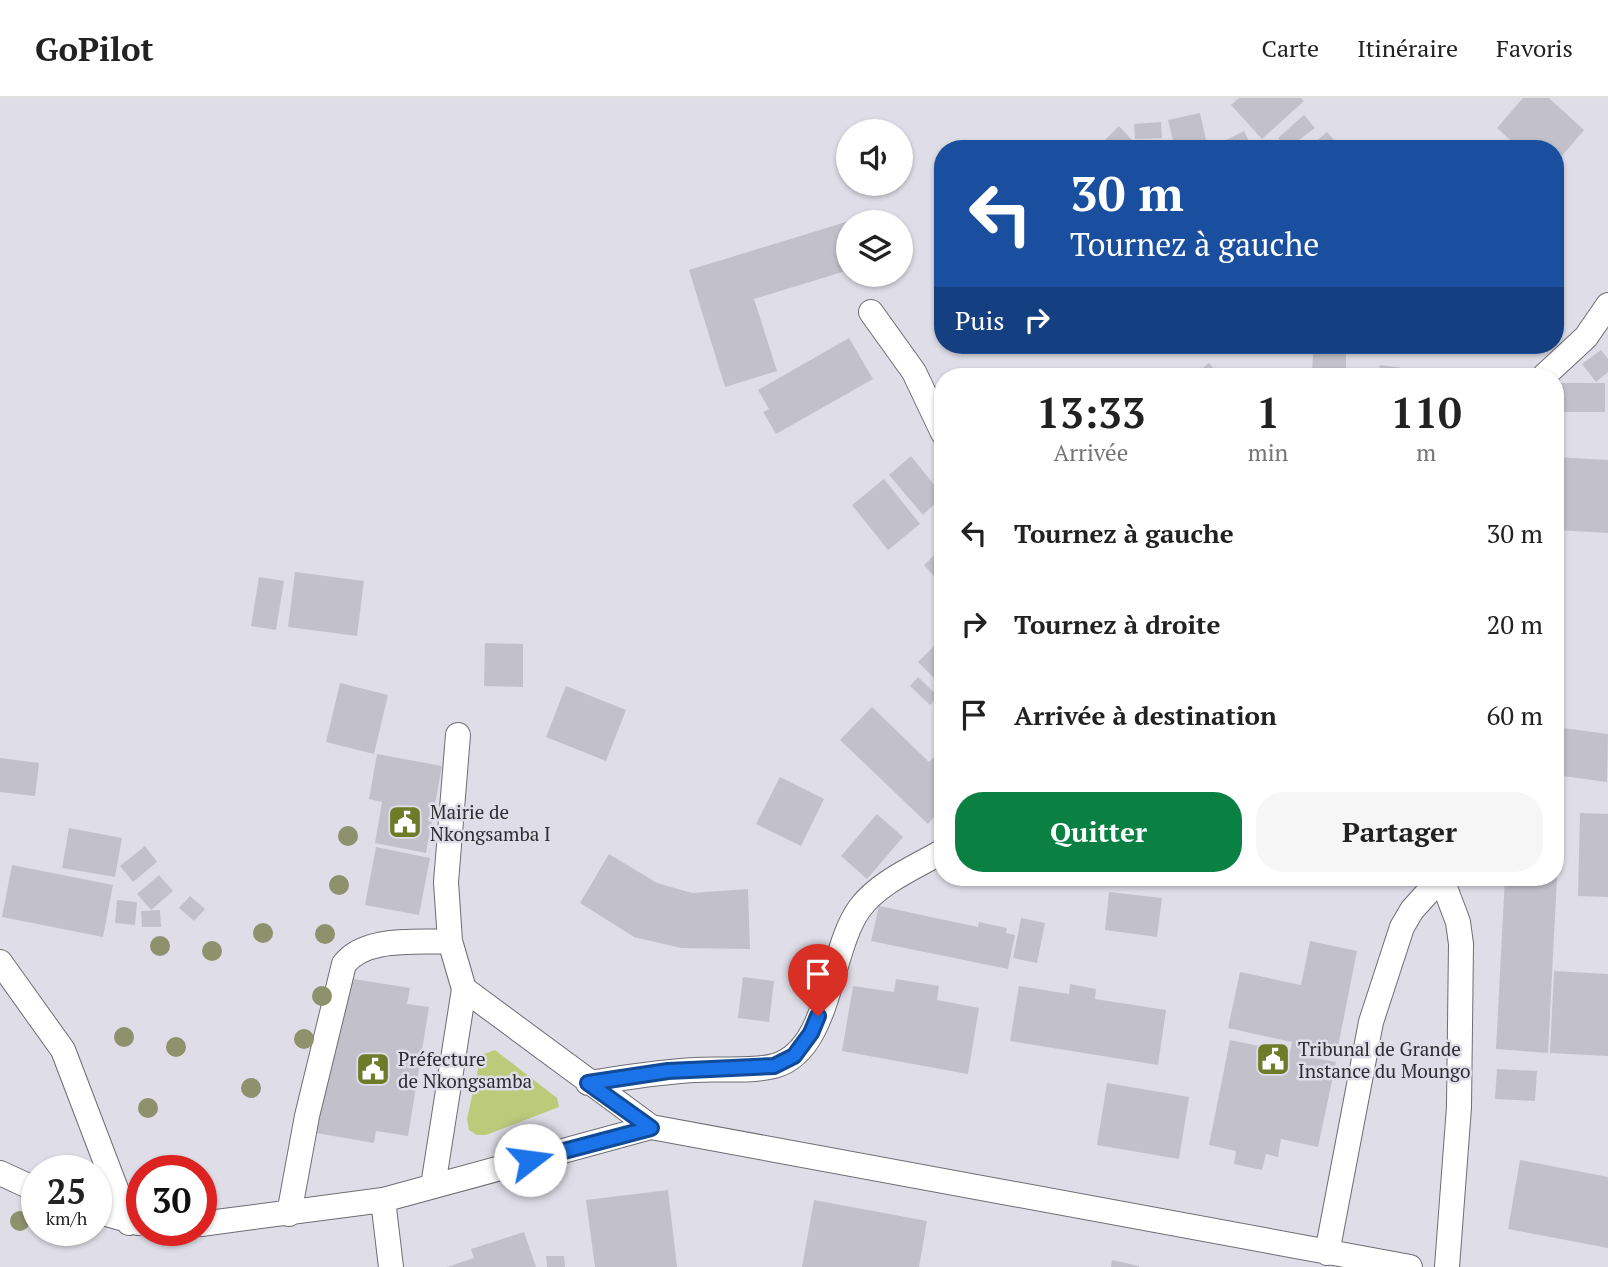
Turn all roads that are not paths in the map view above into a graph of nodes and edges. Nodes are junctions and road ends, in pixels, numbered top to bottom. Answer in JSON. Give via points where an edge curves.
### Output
{"nodes":[{"id":1,"x":1608,"y":305,"type":"edge"},
{"id":2,"x":871,"y":312,"type":"dead end"},
{"id":3,"x":1553,"y":368,"type":"edge"},
{"id":4,"x":934,"y":414,"type":"edge"},
{"id":5,"x":457,"y":735,"type":"dead end"},
{"id":6,"x":934,"y":856,"type":"edge"},
{"id":7,"x":1433,"y":886,"type":"edge"},
{"id":8,"x":1443,"y":886,"type":"edge"},
{"id":9,"x":450,"y":941,"type":"junction"},
{"id":10,"x":0,"y":962,"type":"edge"},
{"id":11,"x":464,"y":989,"type":"junction"},
{"id":12,"x":588,"y":1083,"type":"junction"},
{"id":13,"x":651,"y":1128,"type":"junction"},
{"id":14,"x":0,"y":1174,"type":"edge"},
{"id":15,"x":21,"y":1183,"type":"edge"},
{"id":16,"x":433,"y":1186,"type":"junction"},
{"id":17,"x":383,"y":1199,"type":"junction"},
{"id":18,"x":126,"y":1201,"type":"edge"},
{"id":19,"x":289,"y":1214,"type":"junction"},
{"id":20,"x":217,"y":1222,"type":"edge"},
{"id":21,"x":1327,"y":1253,"type":"junction"},
{"id":22,"x":391,"y":1267,"type":"edge"},
{"id":23,"x":1410,"y":1267,"type":"edge"},
{"id":24,"x":1447,"y":1267,"type":"edge"}],
"edges":[{"from":1,"to":3,"type":"street","via":[[1586,337]]},
{"from":2,"to":4,"type":"street","via":[[914,372]]},
{"from":5,"to":9,"type":"street","via":[[446,882]]},
{"from":6,"to":12,"type":"street","via":[[880,888],[861,906],[844,934],[811,1033],[794,1056],[774,1066],[668,1071]]},
{"from":7,"to":21,"type":"street","via":[[1402,927],[1371,1022]]},
{"from":8,"to":24,"type":"street","via":[[1458,922],[1461,944],[1459,1107]]},
{"from":9,"to":11,"type":"street"},
{"from":9,"to":19,"type":"street","via":[[381,944],[352,953],[344,964],[310,1102]]},
{"from":10,"to":18,"type":"street","via":[[63,1050]]},
{"from":11,"to":12,"type":"street"},
{"from":11,"to":16,"type":"street"},
{"from":12,"to":13,"type":"street"},
{"from":13,"to":16,"type":"street"},
{"from":13,"to":21,"type":"street"},
{"from":14,"to":15,"type":"street"},
{"from":16,"to":17,"type":"street"},
{"from":17,"to":19,"type":"street"},
{"from":17,"to":22,"type":"street"},
{"from":19,"to":20,"type":"street"},
{"from":21,"to":23,"type":"street"}]}
